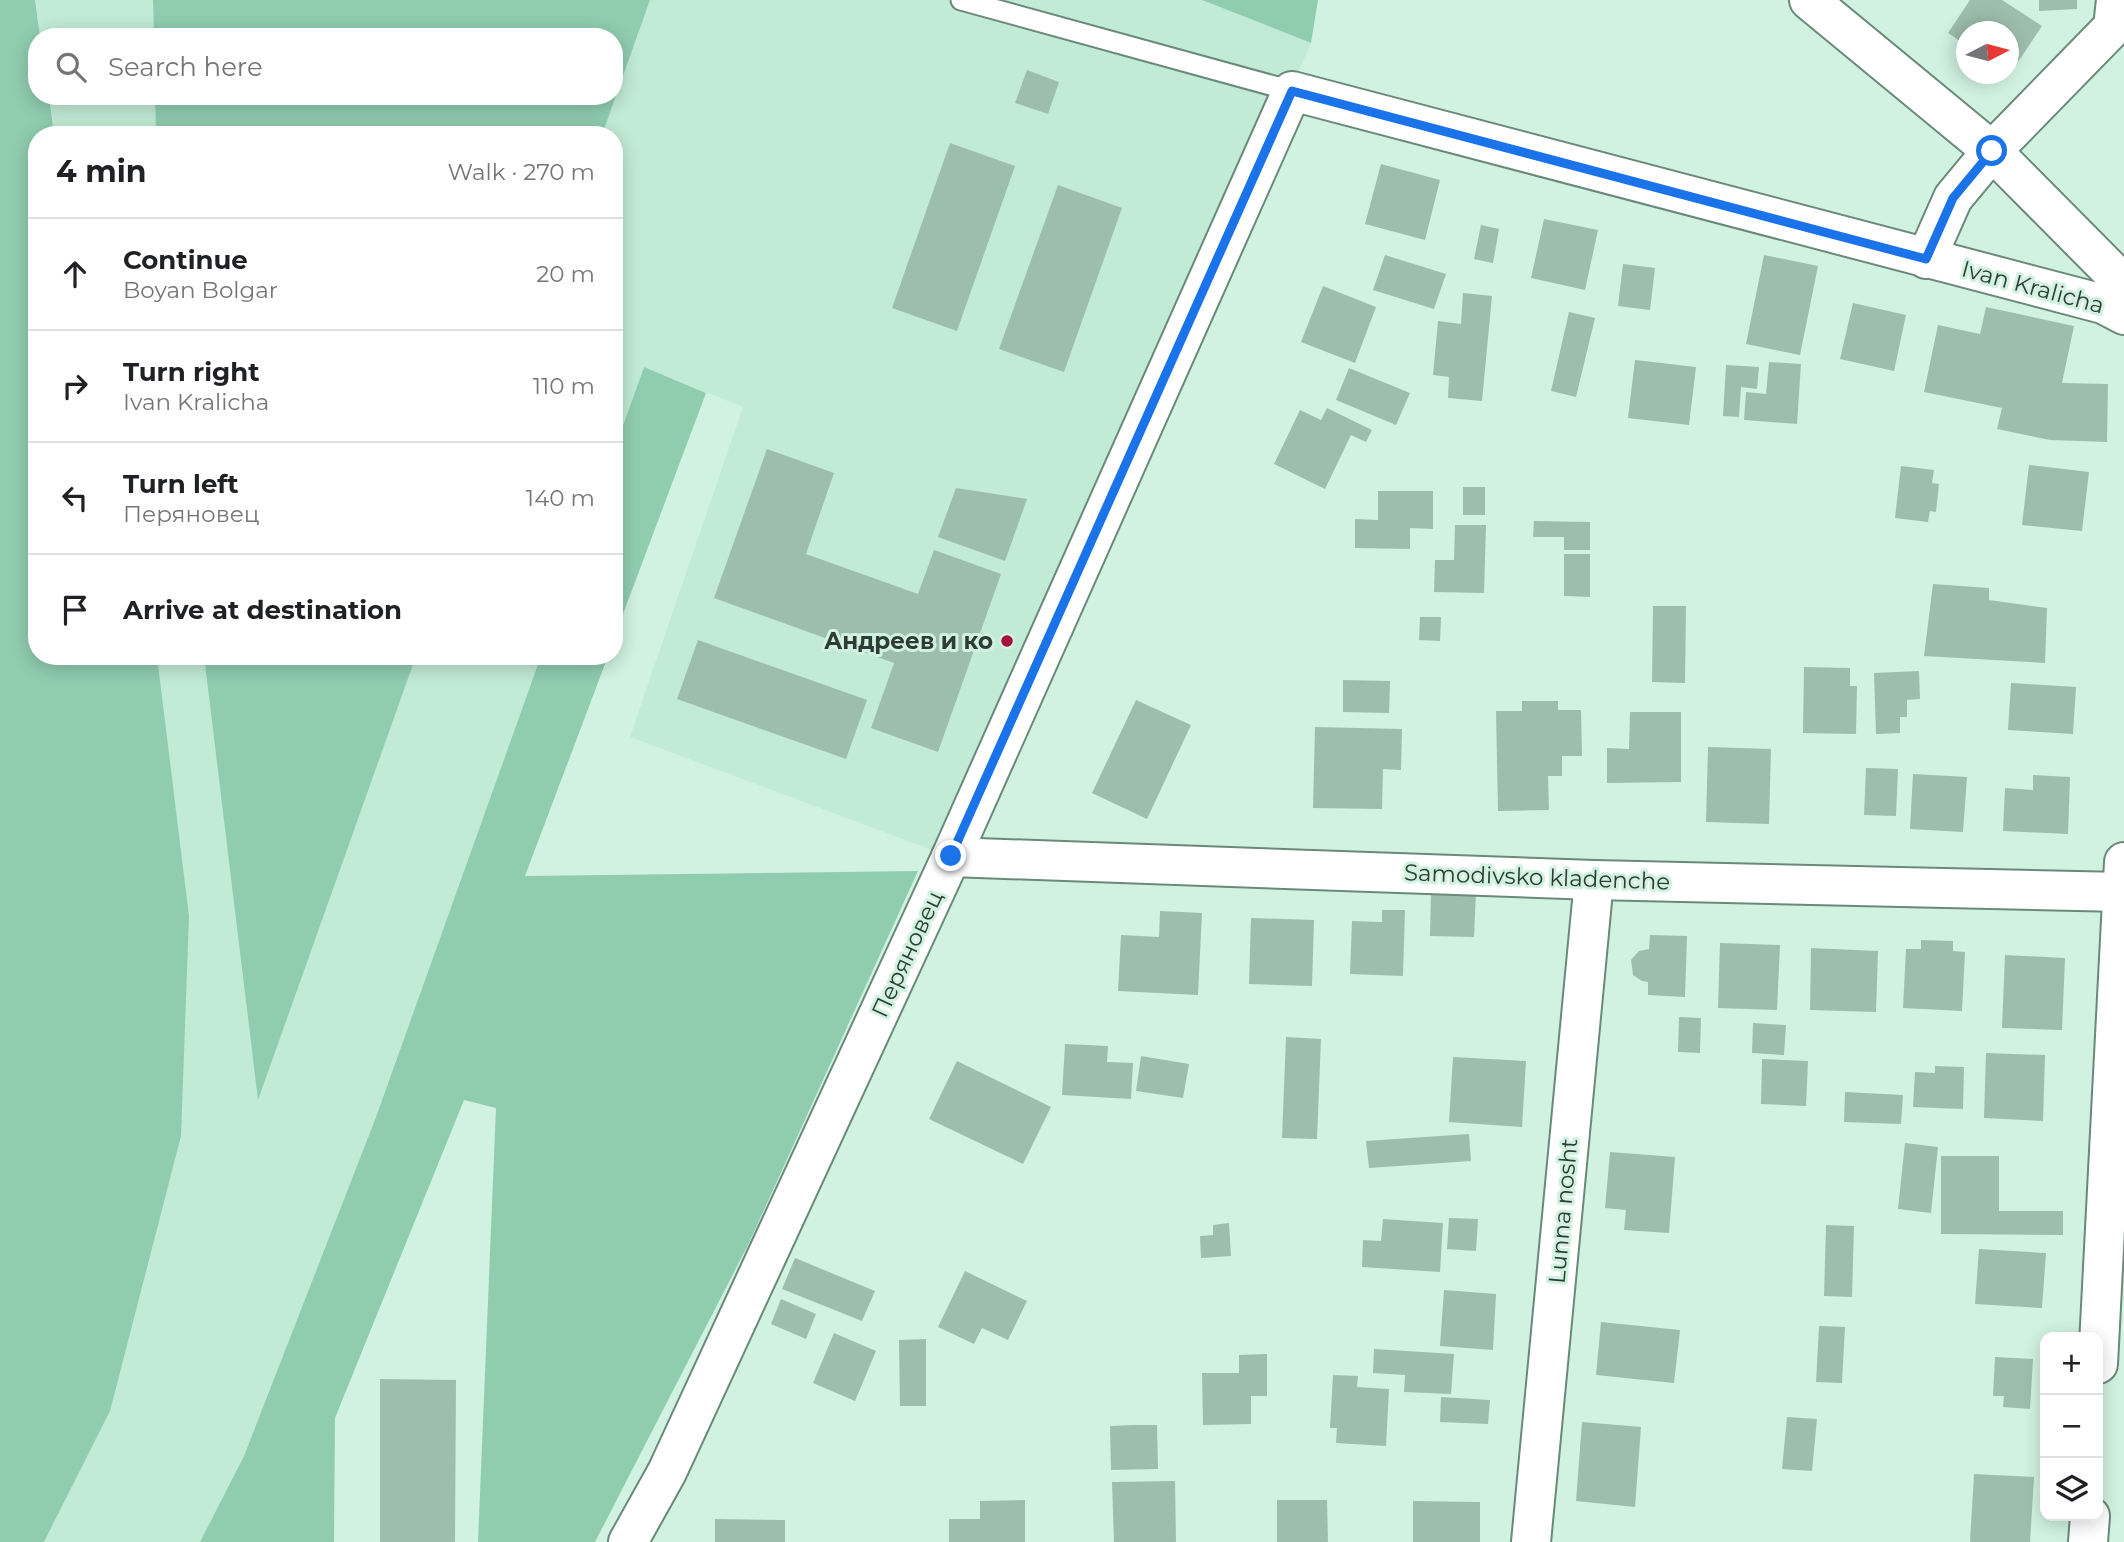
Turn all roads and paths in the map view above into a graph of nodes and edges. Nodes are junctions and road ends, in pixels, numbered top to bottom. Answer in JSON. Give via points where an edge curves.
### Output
{"nodes":[{"id":1,"x":961,"y":0,"type":"edge"},
{"id":2,"x":1809,"y":0,"type":"edge"},
{"id":3,"x":2116,"y":0,"type":"edge"},
{"id":4,"x":1292,"y":91,"type":"junction"},
{"id":5,"x":1992,"y":151,"type":"junction"},
{"id":6,"x":1926,"y":259,"type":"junction"},
{"id":7,"x":2124,"y":284,"type":"edge"},
{"id":8,"x":2124,"y":315,"type":"edge"},
{"id":9,"x":951,"y":856,"type":"junction"},
{"id":10,"x":2123,"y":877,"type":"edge"},
{"id":11,"x":1594,"y":880,"type":"junction"},
{"id":12,"x":2100,"y":1332,"type":"edge"},
{"id":13,"x":2090,"y":1521,"type":"edge"},
{"id":14,"x":628,"y":1542,"type":"edge"},
{"id":15,"x":1531,"y":1542,"type":"edge"},
{"id":16,"x":2088,"y":1542,"type":"edge"}],
"edges":[{"from":1,"to":4,"type":"lane"},
{"from":2,"to":5,"type":"street","name":"Ivan Kralicha"},
{"from":3,"to":5,"type":"street","via":[[2113,27]]},
{"from":4,"to":6,"type":"street","name":"Ivan Kralicha"},
{"from":4,"to":9,"type":"street","name":"Перяновец"},
{"from":5,"to":6,"type":"street","via":[[1953,198]]},
{"from":5,"to":7,"type":"street","name":"Ivan Kralicha"},
{"from":6,"to":8,"type":"street","name":"Ivan Kralicha","via":[[2103,304]]},
{"from":9,"to":11,"type":"street","name":"Samodivsko kladenche"},
{"from":9,"to":14,"type":"street","name":"Перяновец","via":[[667,1472]]},
{"from":10,"to":11,"type":"street","name":"Samodivsko kladenche"},
{"from":10,"to":12,"type":"street"},
{"from":11,"to":15,"type":"street","name":"Lunna nosht"},
{"from":13,"to":16,"type":"street"}]}
